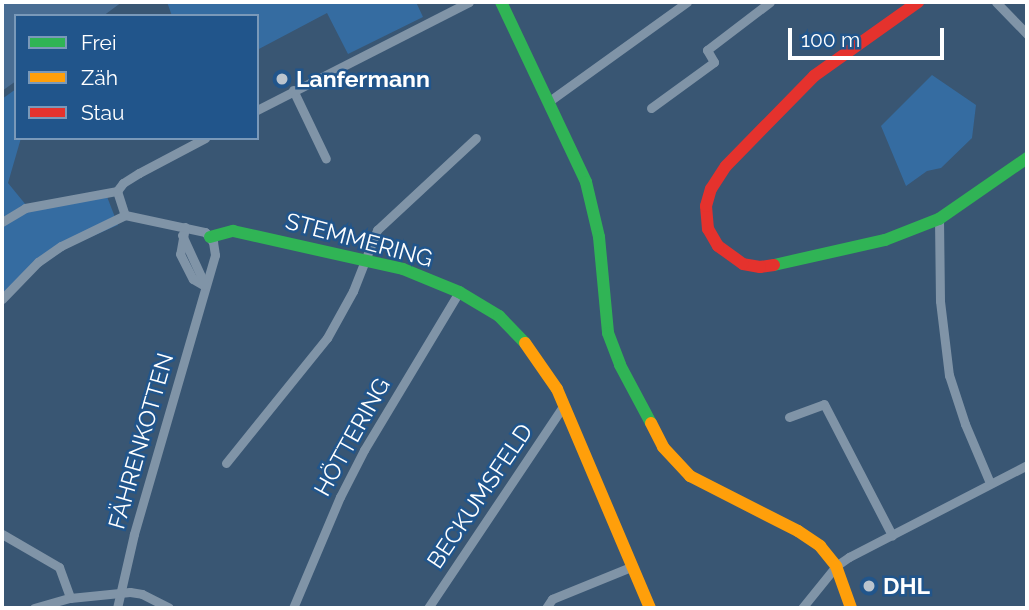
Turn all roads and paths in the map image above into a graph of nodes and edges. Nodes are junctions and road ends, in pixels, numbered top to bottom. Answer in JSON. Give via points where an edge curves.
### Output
{"nodes":[{"id":1,"x":469,"y":2,"type":"edge"},
{"id":2,"x":501,"y":2,"type":"edge"},
{"id":3,"x":687,"y":2,"type":"edge"},
{"id":4,"x":770,"y":2,"type":"edge"},
{"id":5,"x":918,"y":2,"type":"edge"},
{"id":6,"x":996,"y":2,"type":"edge"},
{"id":7,"x":1027,"y":34,"type":"edge"},
{"id":8,"x":293,"y":90,"type":"junction"},
{"id":9,"x":548,"y":102,"type":"junction"},
{"id":10,"x":651,"y":108,"type":"dead end"},
{"id":11,"x":259,"y":109,"type":"edge"},
{"id":12,"x":476,"y":138,"type":"dead end"},
{"id":13,"x":201,"y":140,"type":"edge"},
{"id":14,"x":326,"y":159,"type":"dead end"},
{"id":15,"x":1027,"y":159,"type":"edge"},
{"id":16,"x":117,"y":191,"type":"junction"},
{"id":17,"x":125,"y":215,"type":"junction"},
{"id":18,"x":939,"y":219,"type":"junction"},
{"id":19,"x":2,"y":222,"type":"edge"},
{"id":20,"x":183,"y":231,"type":"junction"},
{"id":21,"x":212,"y":242,"type":"junction"},
{"id":22,"x":366,"y":260,"type":"junction"},
{"id":23,"x":205,"y":286,"type":"junction"},
{"id":24,"x":459,"y":292,"type":"junction"},
{"id":25,"x":2,"y":299,"type":"edge"},
{"id":26,"x":564,"y":405,"type":"junction"},
{"id":27,"x":789,"y":417,"type":"dead end"},
{"id":28,"x":226,"y":463,"type":"dead end"},
{"id":29,"x":1027,"y":465,"type":"edge"},
{"id":30,"x":990,"y":483,"type":"junction"},
{"id":31,"x":2,"y":534,"type":"edge"},
{"id":32,"x":892,"y":535,"type":"junction"},
{"id":33,"x":836,"y":566,"type":"junction"},
{"id":34,"x":631,"y":567,"type":"junction"},
{"id":35,"x":119,"y":594,"type":"junction"},
{"id":36,"x":70,"y":598,"type":"junction"},
{"id":37,"x":34,"y":608,"type":"edge"},
{"id":38,"x":117,"y":608,"type":"edge"},
{"id":39,"x":169,"y":608,"type":"edge"},
{"id":40,"x":293,"y":608,"type":"edge"},
{"id":41,"x":428,"y":608,"type":"edge"},
{"id":42,"x":546,"y":608,"type":"edge"},
{"id":43,"x":650,"y":608,"type":"edge"},
{"id":44,"x":802,"y":608,"type":"edge"},
{"id":45,"x":851,"y":608,"type":"edge"}],
"edges":[{"from":1,"to":8,"type":"street"},
{"from":2,"to":9,"type":"street"},
{"from":3,"to":9,"type":"street"},
{"from":4,"to":10,"type":"street","via":[[707,50],[714,62]]},
{"from":5,"to":18,"type":"street","via":[[827,65],[768,122],[715,182],[705,213],[718,246],[743,264],[760,267],[836,253]]},
{"from":6,"to":7,"type":"street"},
{"from":8,"to":11,"type":"street"},
{"from":8,"to":14,"type":"street"},
{"from":9,"to":33,"type":"street","via":[[586,182],[595,213],[611,342],[663,447],[690,476],[810,538]]},
{"from":12,"to":22,"type":"street","via":[[377,230]]},
{"from":13,"to":16,"type":"street","via":[[139,173]]},
{"from":15,"to":18,"type":"street"},
{"from":16,"to":17,"type":"street"},
{"from":16,"to":19,"type":"street","via":[[25,208]]},
{"from":17,"to":20,"type":"street","name":"STEMMERING"},
{"from":17,"to":25,"type":"street","via":[[61,246]]},
{"from":18,"to":30,"type":"street","via":[[946,356],[956,398]]},
{"from":20,"to":21,"type":"street","name":"STEMMERING","via":[[205,232]]},
{"from":20,"to":23,"type":"street","via":[[180,254],[193,279]]},
{"from":21,"to":22,"type":"street","name":"STEMMERING","via":[[233,231]]},
{"from":21,"to":23,"type":"street","name":"FÄHRENKOTTEN"},
{"from":22,"to":24,"type":"street","name":"STEMMERING"},
{"from":22,"to":28,"type":"street","via":[[321,346]]},
{"from":23,"to":35,"type":"street","name":"FÄHRENKOTTEN"},
{"from":24,"to":26,"type":"street","name":"STEMMERING","via":[[494,312],[521,337]]},
{"from":24,"to":40,"type":"street","name":"HÖTTERING","via":[[364,450]]},
{"from":26,"to":34,"type":"street","name":"STEMMERING"},
{"from":26,"to":41,"type":"street","name":"BECKUMSFELD"},
{"from":27,"to":32,"type":"street","via":[[824,404]]},
{"from":29,"to":30,"type":"street"},
{"from":30,"to":32,"type":"street"},
{"from":31,"to":36,"type":"street","via":[[59,568]]},
{"from":32,"to":33,"type":"street"},
{"from":33,"to":44,"type":"street"},
{"from":33,"to":45,"type":"street"},
{"from":34,"to":42,"type":"street","via":[[552,599]]},
{"from":34,"to":43,"type":"street","name":"STEMMERING"},
{"from":35,"to":36,"type":"street"},
{"from":35,"to":38,"type":"street","name":"FÄHRENKOTTEN"},
{"from":35,"to":39,"type":"street","via":[[142,594]]},
{"from":36,"to":37,"type":"street"}]}
